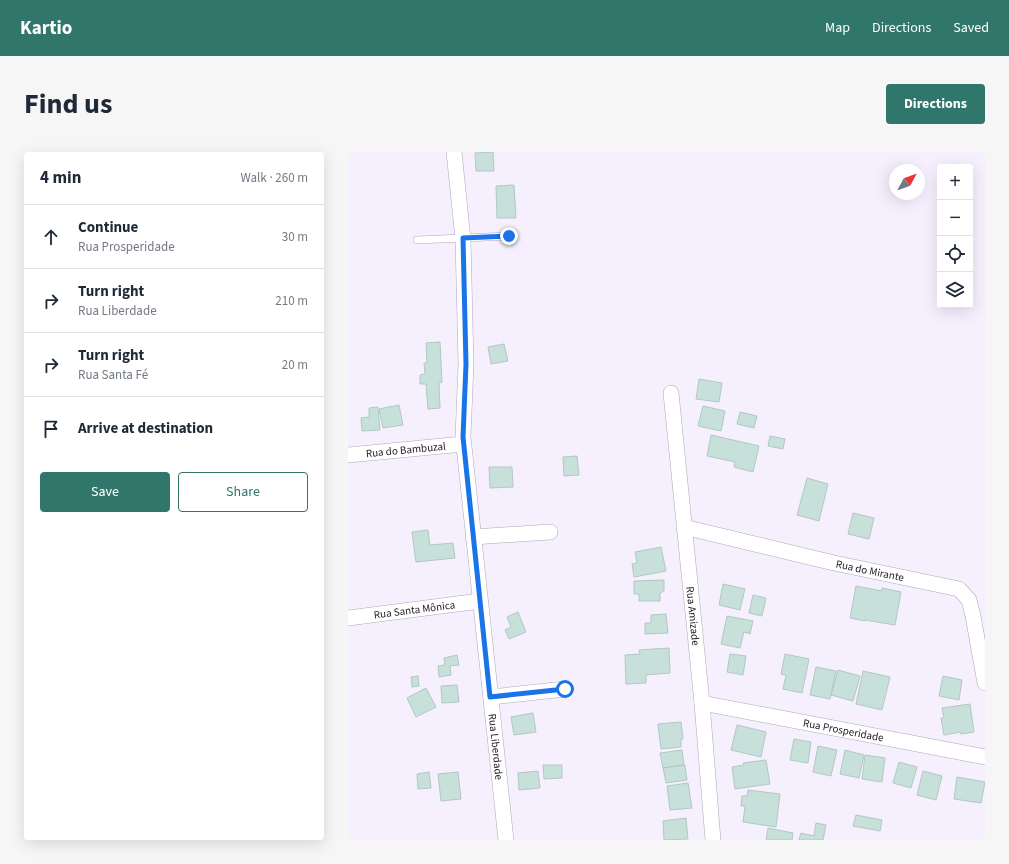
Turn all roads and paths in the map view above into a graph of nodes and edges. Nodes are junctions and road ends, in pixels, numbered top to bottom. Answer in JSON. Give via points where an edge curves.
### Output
{"nodes":[{"id":1,"x":454,"y":152,"type":"edge"},
{"id":2,"x":509,"y":236,"type":"dead end"},
{"id":3,"x":463,"y":238,"type":"junction"},
{"id":4,"x":417,"y":240,"type":"dead end"},
{"id":5,"x":671,"y":393,"type":"dead end"},
{"id":6,"x":463,"y":444,"type":"junction"},
{"id":7,"x":348,"y":455,"type":"edge"},
{"id":8,"x":684,"y":527,"type":"junction"},
{"id":9,"x":550,"y":532,"type":"dead end"},
{"id":10,"x":474,"y":537,"type":"junction"},
{"id":11,"x":480,"y":601,"type":"junction"},
{"id":12,"x":348,"y":618,"type":"edge"},
{"id":13,"x":985,"y":684,"type":"edge"},
{"id":14,"x":565,"y":689,"type":"dead end"},
{"id":15,"x":490,"y":697,"type":"junction"},
{"id":16,"x":702,"y":703,"type":"junction"},
{"id":17,"x":985,"y":757,"type":"edge"},
{"id":18,"x":506,"y":840,"type":"edge"},
{"id":19,"x":713,"y":840,"type":"edge"}],
"edges":[{"from":1,"to":3,"type":"street","name":"Rua Liberdade"},
{"from":2,"to":3,"type":"lane"},
{"from":3,"to":4,"type":"lane"},
{"from":3,"to":6,"type":"street","name":"Rua Liberdade","via":[[466,364]]},
{"from":5,"to":8,"type":"street","name":"Rua Amizade"},
{"from":6,"to":7,"type":"street","name":"Rua do Bambuzal"},
{"from":6,"to":10,"type":"street","name":"Rua Liberdade"},
{"from":8,"to":13,"type":"street","name":"Rua do Mirante","via":[[834,563],[959,589],[969,600]]},
{"from":8,"to":16,"type":"street","name":"Rua Amizade"},
{"from":9,"to":10,"type":"street"},
{"from":10,"to":11,"type":"street","name":"Rua Liberdade"},
{"from":11,"to":12,"type":"street","name":"Rua Santa Mônica"},
{"from":11,"to":15,"type":"street","name":"Rua Liberdade"},
{"from":14,"to":15,"type":"street"},
{"from":15,"to":18,"type":"street","name":"Rua Liberdade"},
{"from":16,"to":17,"type":"street","name":"Rua Prosperidade"},
{"from":16,"to":19,"type":"street","name":"Rua Amizade"}]}
